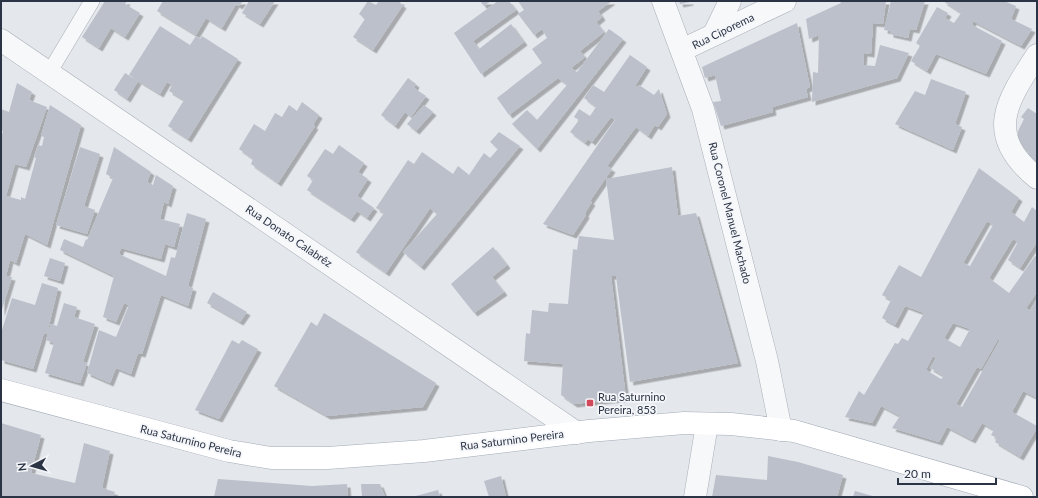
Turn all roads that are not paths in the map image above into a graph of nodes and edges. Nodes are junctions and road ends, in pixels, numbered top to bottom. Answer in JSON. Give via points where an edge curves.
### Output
{"nodes":[{"id":1,"x":92,"y":1,"type":"edge"},
{"id":2,"x":663,"y":1,"type":"edge"},
{"id":3,"x":730,"y":1,"type":"edge"},
{"id":4,"x":785,"y":1,"type":"edge"},
{"id":5,"x":714,"y":34,"type":"junction"},
{"id":6,"x":1,"y":40,"type":"edge"},
{"id":7,"x":682,"y":50,"type":"junction"},
{"id":8,"x":1037,"y":55,"type":"edge"},
{"id":9,"x":49,"y":73,"type":"junction"},
{"id":10,"x":1037,"y":178,"type":"edge"},
{"id":11,"x":1,"y":390,"type":"edge"},
{"id":12,"x":707,"y":424,"type":"junction"},
{"id":13,"x":781,"y":430,"type":"junction"},
{"id":14,"x":576,"y":433,"type":"junction"},
{"id":15,"x":695,"y":497,"type":"edge"},
{"id":16,"x":1022,"y":497,"type":"edge"}],
"edges":[{"from":1,"to":9,"type":"lane"},
{"from":2,"to":7,"type":"street","name":"Rua Coronel Manuel Machado"},
{"from":3,"to":5,"type":"street"},
{"from":4,"to":5,"type":"street","name":"Rua Ciporema"},
{"from":5,"to":7,"type":"street","name":"Rua Ciporema"},
{"from":6,"to":9,"type":"street","name":"Rua Donato Calabrêz"},
{"from":7,"to":13,"type":"street","name":"Rua Coronel Manuel Machado","via":[[702,109],[720,178],[767,361]]},
{"from":8,"to":10,"type":"street","via":[[1014,90],[1005,112],[1004,125],[1016,157],[1024,168]]},
{"from":9,"to":14,"type":"street","name":"Rua Donato Calabrêz"},
{"from":11,"to":14,"type":"main road","name":"Rua Saturnino Pereira","via":[[229,451],[270,458],[328,458],[424,451]]},
{"from":12,"to":13,"type":"main road","name":"Rua Saturnino Pereira"},
{"from":12,"to":14,"type":"main road","name":"Rua Saturnino Pereira","via":[[684,423]]},
{"from":12,"to":15,"type":"street"},
{"from":13,"to":16,"type":"main road","name":"Rua Saturnino Pereira","via":[[794,431]]}]}
